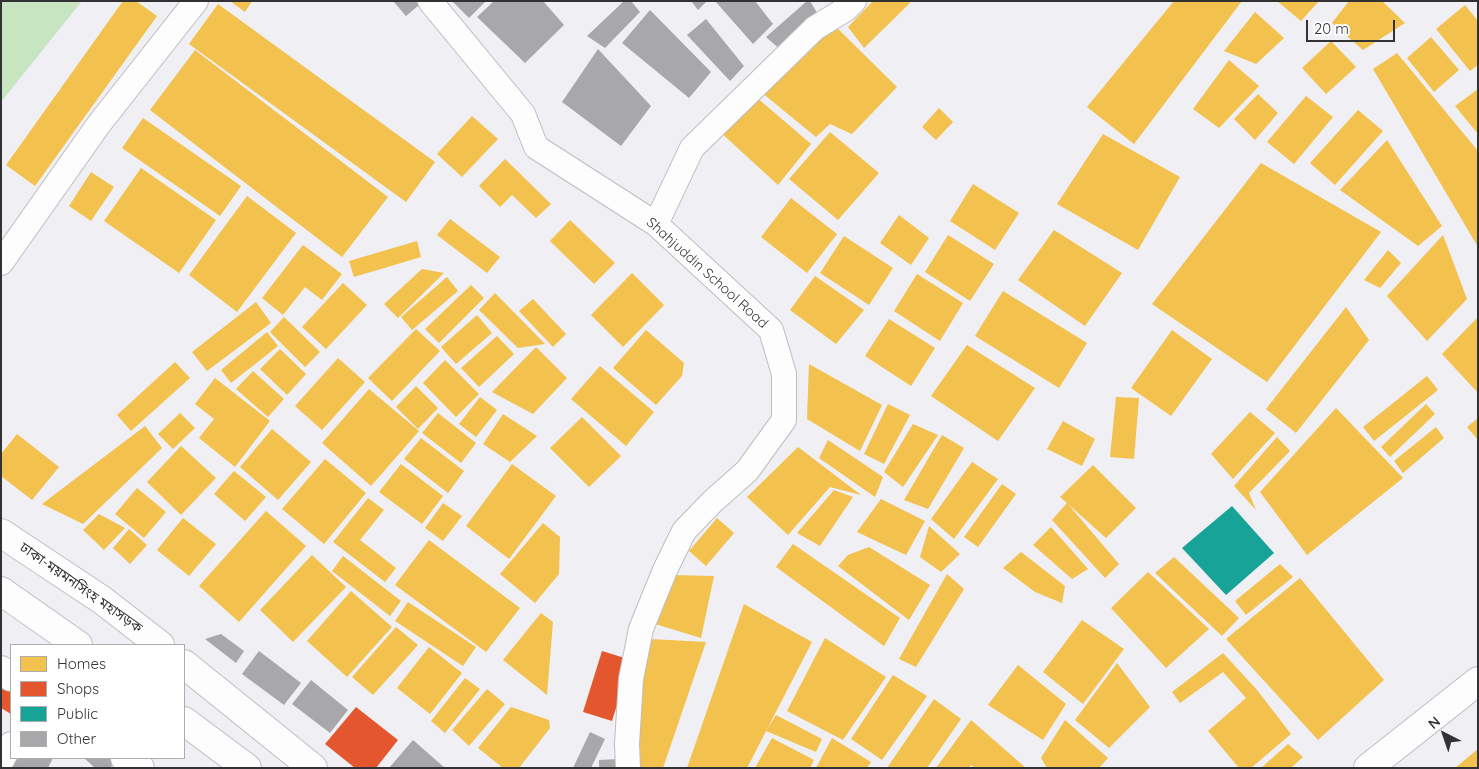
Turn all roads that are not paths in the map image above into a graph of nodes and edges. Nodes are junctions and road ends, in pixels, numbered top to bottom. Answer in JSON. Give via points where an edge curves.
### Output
{"nodes":[{"id":1,"x":196,"y":1,"type":"edge"},
{"id":2,"x":430,"y":1,"type":"edge"},
{"id":3,"x":854,"y":1,"type":"edge"},
{"id":4,"x":656,"y":224,"type":"junction"},
{"id":5,"x":1,"y":263,"type":"edge"},
{"id":6,"x":1,"y":533,"type":"edge"},
{"id":7,"x":1,"y":591,"type":"edge"},
{"id":8,"x":77,"y":644,"type":"edge"},
{"id":9,"x":159,"y":644,"type":"edge"},
{"id":10,"x":185,"y":665,"type":"edge"},
{"id":11,"x":1478,"y":681,"type":"edge"},
{"id":12,"x":185,"y":723,"type":"edge"},
{"id":13,"x":10,"y":746,"type":"edge"},
{"id":14,"x":127,"y":759,"type":"edge"},
{"id":15,"x":1,"y":762,"type":"edge"},
{"id":16,"x":140,"y":768,"type":"edge"},
{"id":17,"x":247,"y":768,"type":"edge"},
{"id":18,"x":312,"y":768,"type":"edge"},
{"id":19,"x":628,"y":768,"type":"edge"},
{"id":20,"x":1368,"y":768,"type":"edge"}],
"edges":[{"from":1,"to":5,"type":"street","via":[[99,124]]},
{"from":2,"to":4,"type":"street","name":"Shahjuddin School Road","via":[[523,114],[536,147]]},
{"from":3,"to":4,"type":"street","via":[[815,28],[692,148]]},
{"from":4,"to":19,"type":"street","name":"Shahjuddin School Road","via":[[771,330],[784,374],[784,420],[746,471],[684,532],[665,570],[641,629],[631,679],[626,744]]},
{"from":6,"to":9,"type":"main road","name":"ঢাকা-ময়মনসিংহ মহাসড়ক","via":[[102,600]]},
{"from":7,"to":8,"type":"main road"},
{"from":10,"to":18,"type":"main road"},
{"from":11,"to":20,"type":"main road"},
{"from":12,"to":17,"type":"main road"},
{"from":13,"to":15,"type":"street"},
{"from":14,"to":16,"type":"main road"}]}
